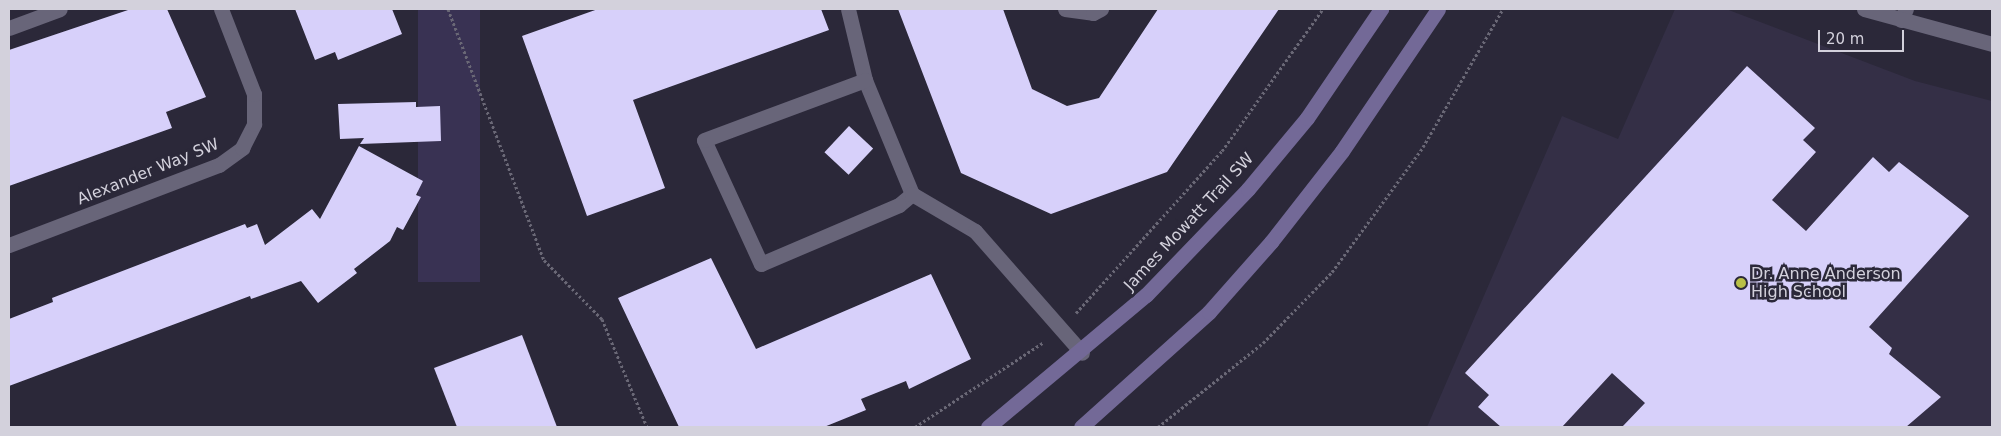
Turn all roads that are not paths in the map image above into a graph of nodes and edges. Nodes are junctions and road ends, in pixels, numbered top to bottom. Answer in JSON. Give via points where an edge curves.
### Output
{"nodes":[{"id":1,"x":60,"y":9,"type":"edge"},
{"id":2,"x":221,"y":9,"type":"edge"},
{"id":3,"x":848,"y":9,"type":"edge"},
{"id":4,"x":1065,"y":9,"type":"edge"},
{"id":5,"x":1101,"y":9,"type":"edge"},
{"id":6,"x":1381,"y":9,"type":"edge"},
{"id":7,"x":1438,"y":9,"type":"edge"},
{"id":8,"x":1864,"y":9,"type":"edge"},
{"id":9,"x":1904,"y":15,"type":"edge"},
{"id":10,"x":10,"y":24,"type":"edge"},
{"id":11,"x":1992,"y":44,"type":"edge"},
{"id":12,"x":865,"y":80,"type":"junction"},
{"id":13,"x":912,"y":194,"type":"junction"},
{"id":14,"x":9,"y":245,"type":"edge"},
{"id":15,"x":1082,"y":353,"type":"junction"},
{"id":16,"x":988,"y":427,"type":"edge"},
{"id":17,"x":1081,"y":427,"type":"edge"}],
"edges":[{"from":1,"to":10,"type":"street"},
{"from":2,"to":14,"type":"street","name":"Alexander Way SW","via":[[254,94],[254,124],[242,148],[219,164]]},
{"from":3,"to":12,"type":"street"},
{"from":4,"to":5,"type":"street","via":[[1094,13]]},
{"from":6,"to":15,"type":"main road","name":"James Mowatt Trail SW","via":[[1307,118],[1248,189],[1146,296]]},
{"from":7,"to":17,"type":"main road","via":[[1342,151],[1271,242],[1209,312]]},
{"from":8,"to":9,"type":"street"},
{"from":9,"to":11,"type":"street"},
{"from":12,"to":13,"type":"street"},
{"from":12,"to":13,"type":"street","via":[[704,140],[761,264],[899,205]]},
{"from":13,"to":15,"type":"street","via":[[975,230]]},
{"from":15,"to":16,"type":"main road","name":"James Mowatt Trail SW"}]}
